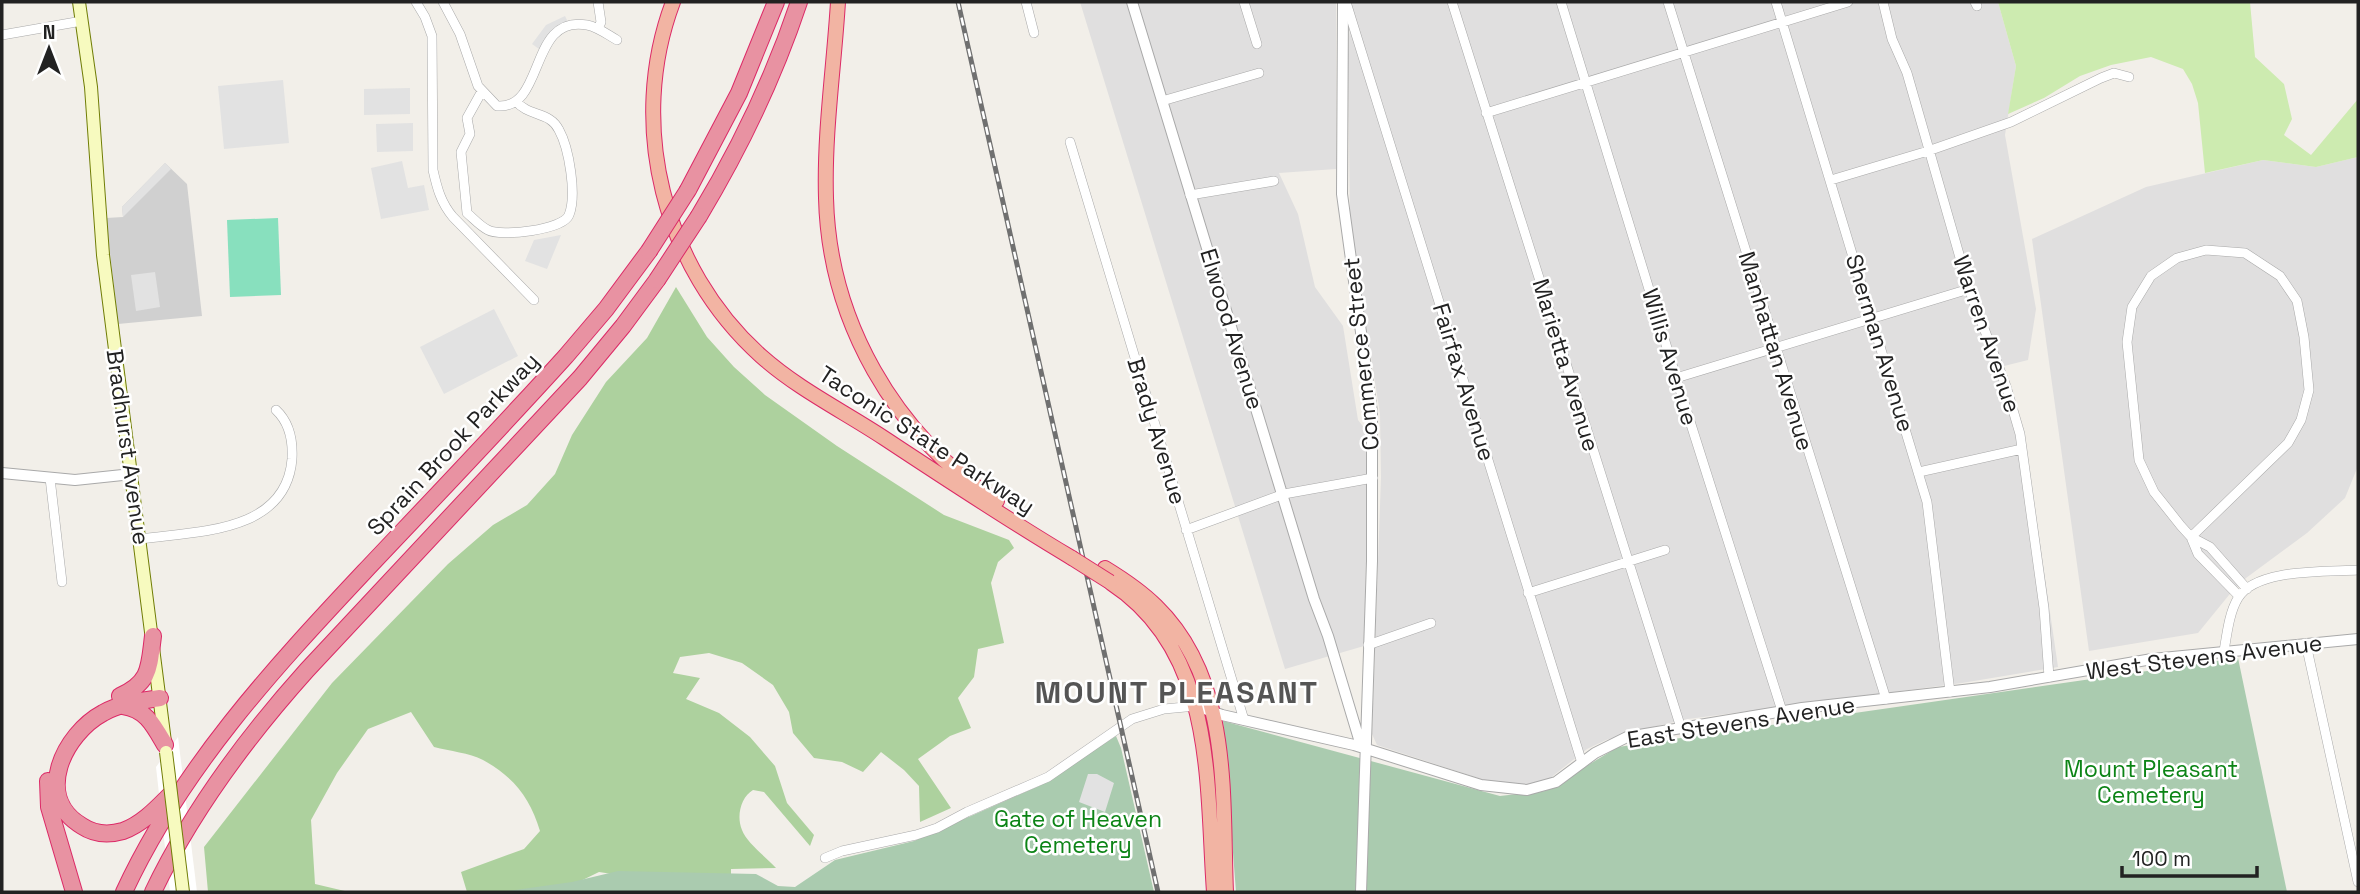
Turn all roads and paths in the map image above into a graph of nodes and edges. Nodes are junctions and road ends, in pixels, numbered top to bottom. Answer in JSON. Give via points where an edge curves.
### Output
{"nodes":[{"id":1,"x":79,"y":2,"type":"edge"},
{"id":2,"x":416,"y":2,"type":"edge"},
{"id":3,"x":443,"y":2,"type":"edge"},
{"id":4,"x":598,"y":2,"type":"edge"},
{"id":5,"x":673,"y":2,"type":"edge"},
{"id":6,"x":776,"y":2,"type":"edge"},
{"id":7,"x":799,"y":2,"type":"edge"},
{"id":8,"x":838,"y":2,"type":"edge"},
{"id":9,"x":1026,"y":2,"type":"edge"},
{"id":10,"x":1132,"y":2,"type":"edge"},
{"id":11,"x":1244,"y":2,"type":"edge"},
{"id":12,"x":1345,"y":2,"type":"edge"},
{"id":13,"x":1452,"y":2,"type":"edge"},
{"id":14,"x":1561,"y":2,"type":"edge"},
{"id":15,"x":1668,"y":2,"type":"edge"},
{"id":16,"x":1776,"y":2,"type":"edge"},
{"id":17,"x":1848,"y":2,"type":"edge"},
{"id":18,"x":1883,"y":2,"type":"edge"},
{"id":19,"x":82,"y":20,"type":"junction"},
{"id":20,"x":1782,"y":23,"type":"junction"},
{"id":21,"x":598,"y":29,"type":"junction"},
{"id":22,"x":1034,"y":33,"type":"dead end"},
{"id":23,"x":2,"y":35,"type":"edge"},
{"id":24,"x":617,"y":40,"type":"dead end"},
{"id":25,"x":1257,"y":44,"type":"dead end"},
{"id":26,"x":1684,"y":52,"type":"junction"},
{"id":27,"x":1259,"y":73,"type":"dead end"},
{"id":28,"x":2129,"y":77,"type":"dead end"},
{"id":29,"x":1587,"y":83,"type":"junction"},
{"id":30,"x":482,"y":91,"type":"junction"},
{"id":31,"x":516,"y":101,"type":"junction"},
{"id":32,"x":1163,"y":101,"type":"junction"},
{"id":33,"x":1486,"y":113,"type":"junction"},
{"id":34,"x":1070,"y":142,"type":"dead end"},
{"id":35,"x":1928,"y":151,"type":"junction"},
{"id":36,"x":1831,"y":180,"type":"junction"},
{"id":37,"x":1274,"y":181,"type":"dead end"},
{"id":38,"x":1191,"y":195,"type":"junction"},
{"id":39,"x":1969,"y":289,"type":"junction"},
{"id":40,"x":534,"y":300,"type":"dead end"},
{"id":41,"x":1873,"y":317,"type":"junction"},
{"id":42,"x":1774,"y":347,"type":"junction"},
{"id":43,"x":1676,"y":378,"type":"junction"},
{"id":44,"x":276,"y":410,"type":"dead end"},
{"id":45,"x":2022,"y":449,"type":"junction"},
{"id":46,"x":1919,"y":472,"type":"junction"},
{"id":47,"x":2,"y":473,"type":"edge"},
{"id":48,"x":132,"y":474,"type":"junction"},
{"id":49,"x":50,"y":478,"type":"junction"},
{"id":50,"x":1373,"y":478,"type":"junction"},
{"id":51,"x":1284,"y":494,"type":"junction"},
{"id":52,"x":1186,"y":530,"type":"junction"},
{"id":53,"x":2191,"y":537,"type":"junction"},
{"id":54,"x":140,"y":539,"type":"junction"},
{"id":55,"x":1664,"y":550,"type":"dead end"},
{"id":56,"x":1070,"y":552,"type":"junction"},
{"id":57,"x":1627,"y":561,"type":"junction"},
{"id":58,"x":2358,"y":570,"type":"edge"},
{"id":59,"x":1107,"y":575,"type":"junction"},
{"id":60,"x":62,"y":582,"type":"dead end"},
{"id":61,"x":2247,"y":589,"type":"junction"},
{"id":62,"x":1528,"y":593,"type":"junction"},
{"id":63,"x":2239,"y":596,"type":"junction"},
{"id":64,"x":1431,"y":623,"type":"dead end"},
{"id":65,"x":153,"y":636,"type":"junction"},
{"id":66,"x":2358,"y":639,"type":"edge"},
{"id":67,"x":2306,"y":644,"type":"junction"},
{"id":68,"x":1368,"y":645,"type":"junction"},
{"id":69,"x":2224,"y":651,"type":"junction"},
{"id":70,"x":1334,"y":656,"type":"joint"},
{"id":71,"x":2049,"y":677,"type":"junction"},
{"id":72,"x":1950,"y":692,"type":"junction"},
{"id":73,"x":160,"y":693,"type":"junction"},
{"id":74,"x":1886,"y":699,"type":"junction"},
{"id":75,"x":117,"y":702,"type":"junction"},
{"id":76,"x":1196,"y":706,"type":"junction"},
{"id":77,"x":1782,"y":711,"type":"junction"},
{"id":78,"x":1213,"y":712,"type":"junction"},
{"id":79,"x":1244,"y":720,"type":"junction"},
{"id":80,"x":1681,"y":729,"type":"junction"},
{"id":81,"x":166,"y":748,"type":"junction"},
{"id":82,"x":1366,"y":748,"type":"junction"},
{"id":83,"x":1582,"y":763,"type":"junction"},
{"id":84,"x":192,"y":774,"type":"junction"},
{"id":85,"x":825,"y":858,"type":"dead end"},
{"id":86,"x":2358,"y":882,"type":"edge"},
{"id":87,"x":74,"y":892,"type":"edge"},
{"id":88,"x":124,"y":892,"type":"edge"},
{"id":89,"x":153,"y":892,"type":"edge"},
{"id":90,"x":183,"y":892,"type":"edge"},
{"id":91,"x":1214,"y":892,"type":"edge"},
{"id":92,"x":1226,"y":892,"type":"edge"},
{"id":93,"x":1361,"y":892,"type":"edge"}],
"edges":[{"from":1,"to":19,"type":"main road","name":"Bradhurst Avenue"},
{"from":2,"to":40,"type":"street","via":[[432,36],[437,189],[453,217]]},
{"from":3,"to":30,"type":"street"},
{"from":4,"to":21,"type":"street"},
{"from":5,"to":56,"type":"highway","name":"Taconic State Parkway","via":[[655,78],[656,156],[676,233],[716,307],[786,376],[993,510]]},
{"from":6,"to":84,"type":"highway","name":"Sprain Brook Parkway","bridge":true,"via":[[731,110],[688,190],[606,309],[286,656]]},
{"from":7,"to":89,"type":"highway","name":"Sprain Brook Parkway","bridge":true,"via":[[760,102],[731,160],[699,216],[618,333],[263,720],[208,795]]},
{"from":8,"to":56,"type":"highway","name":"Taconic State Parkway","via":[[826,208],[836,275],[855,333],[890,397],[937,453],[987,495]]},
{"from":9,"to":22,"type":"street"},
{"from":10,"to":32,"type":"street","name":"Elwood Avenue"},
{"from":11,"to":25,"type":"street"},
{"from":12,"to":50,"type":"street","name":"Commerce Street","via":[[1342,194],[1372,412]]},
{"from":12,"to":62,"type":"street","name":"Fairfax Avenue"},
{"from":13,"to":33,"type":"street","name":"Marietta Avenue"},
{"from":14,"to":29,"type":"street","name":"Willis Avenue"},
{"from":15,"to":26,"type":"street","name":"Manhattan Avenue"},
{"from":16,"to":20,"type":"street","name":"Sherman Avenue"},
{"from":17,"to":20,"type":"street"},
{"from":18,"to":35,"type":"street","name":"Warren Avenue"},
{"from":19,"to":23,"type":"street"},
{"from":19,"to":48,"type":"main road","name":"Bradhurst Avenue","via":[[102,247]]},
{"from":20,"to":26,"type":"street"},
{"from":20,"to":36,"type":"street","name":"Sherman Avenue"},
{"from":21,"to":24,"type":"street"},
{"from":21,"to":31,"type":"street","via":[[572,26],[549,38],[527,88]]},
{"from":26,"to":29,"type":"street"},
{"from":26,"to":42,"type":"street","name":"Manhattan Avenue"},
{"from":27,"to":32,"type":"street"},
{"from":28,"to":35,"type":"street","via":[[2114,73],[2011,122]]},
{"from":29,"to":33,"type":"street"},
{"from":29,"to":43,"type":"street","name":"Willis Avenue"},
{"from":30,"to":31,"type":"street","via":[[497,106]]},
{"from":30,"to":31,"type":"street","via":[[467,118],[470,134],[461,152],[467,213],[497,233],[541,230],[569,215],[573,186],[560,130],[551,118],[522,109]]},
{"from":32,"to":38,"type":"street","name":"Elwood Avenue"},
{"from":33,"to":57,"type":"street","name":"Marietta Avenue"},
{"from":34,"to":52,"type":"street","name":"Brady Avenue"},
{"from":35,"to":36,"type":"street"},
{"from":35,"to":39,"type":"street","name":"Warren Avenue"},
{"from":36,"to":41,"type":"street","name":"Sherman Avenue"},
{"from":37,"to":38,"type":"street"},
{"from":38,"to":51,"type":"street","name":"Elwood Avenue"},
{"from":39,"to":41,"type":"street"},
{"from":39,"to":45,"type":"street","name":"Warren Avenue","via":[[2014,410]]},
{"from":41,"to":42,"type":"street"},
{"from":41,"to":46,"type":"street","name":"Sherman Avenue"},
{"from":42,"to":43,"type":"street"},
{"from":42,"to":74,"type":"street","name":"Manhattan Avenue"},
{"from":43,"to":77,"type":"street","name":"Willis Avenue"},
{"from":44,"to":54,"type":"street","via":[[287,423],[292,456],[286,484],[268,508],[241,524]]},
{"from":45,"to":46,"type":"street"},
{"from":45,"to":71,"type":"street","name":"Warren Avenue"},
{"from":46,"to":72,"type":"street","name":"Sherman Avenue","via":[[1927,502]]},
{"from":47,"to":49,"type":"street"},
{"from":48,"to":49,"type":"street","via":[[83,480]]},
{"from":48,"to":54,"type":"main road","name":"Bradhurst Avenue"},
{"from":49,"to":60,"type":"street"},
{"from":50,"to":51,"type":"street"},
{"from":50,"to":68,"type":"street","name":"Commerce Street"},
{"from":51,"to":52,"type":"street"},
{"from":51,"to":70,"type":"street","name":"Elwood Avenue"},
{"from":52,"to":79,"type":"street","name":"Brady Avenue"},
{"from":53,"to":53,"type":"street","via":[[2154,492],[2139,460],[2127,342],[2132,307],[2151,276],[2177,258],[2206,250],[2245,253],[2280,276],[2297,301],[2309,390],[2301,420],[2288,443]]},
{"from":53,"to":61,"type":"street","via":[[2210,547]]},
{"from":53,"to":63,"type":"street","via":[[2197,554]]},
{"from":54,"to":65,"type":"main road","name":"Bradhurst Avenue"},
{"from":55,"to":57,"type":"street"},
{"from":56,"to":59,"type":"highway","name":"Taconic State Parkway","bridge":true},
{"from":57,"to":62,"type":"street"},
{"from":57,"to":80,"type":"street","name":"Marietta Avenue"},
{"from":58,"to":61,"type":"street","via":[[2287,575]]},
{"from":59,"to":76,"type":"highway","name":"Taconic State Parkway","via":[[1164,634],[1184,668]]},
{"from":59,"to":78,"type":"highway","name":"Taconic State Parkway","via":[[1147,597],[1176,628],[1197,662]]},
{"from":61,"to":63,"type":"street"},
{"from":62,"to":83,"type":"street","name":"Fairfax Avenue"},
{"from":63,"to":69,"type":"street"},
{"from":64,"to":68,"type":"street"},
{"from":65,"to":73,"type":"main road","name":"Bradhurst Avenue"},
{"from":65,"to":75,"type":"highway","via":[[147,674]]},
{"from":66,"to":67,"type":"street","name":"West Stevens Avenue"},
{"from":67,"to":69,"type":"street","name":"West Stevens Avenue"},
{"from":67,"to":86,"type":"street"},
{"from":68,"to":82,"type":"street","name":"Commerce Street"},
{"from":69,"to":71,"type":"street","name":"West Stevens Avenue"},
{"from":70,"to":82,"type":"street","name":"Commerce Street"},
{"from":71,"to":72,"type":"street","name":"East Stevens Avenue"},
{"from":72,"to":74,"type":"street","name":"East Stevens Avenue"},
{"from":73,"to":75,"type":"highway"},
{"from":73,"to":81,"type":"main road","name":"Bradhurst Avenue"},
{"from":74,"to":77,"type":"street","name":"East Stevens Avenue"},
{"from":75,"to":81,"type":"highway","via":[[143,713]]},
{"from":75,"to":84,"type":"highway","via":[[83,728],[60,763],[58,797],[73,820],[99,833],[127,830],[148,817]]},
{"from":75,"to":87,"type":"highway","via":[[93,710],[78,722],[51,767],[49,807]]},
{"from":76,"to":78,"type":"street","name":"East Stevens Avenue"},
{"from":76,"to":85,"type":"street","via":[[1144,714],[1041,781],[937,828]]},
{"from":76,"to":91,"type":"highway","name":"Taconic State Parkway"},
{"from":77,"to":80,"type":"street","name":"East Stevens Avenue"},
{"from":78,"to":79,"type":"street","name":"East Stevens Avenue"},
{"from":78,"to":92,"type":"highway","name":"Taconic State Parkway"},
{"from":79,"to":82,"type":"street","name":"East Stevens Avenue"},
{"from":80,"to":83,"type":"street","name":"East Stevens Avenue","via":[[1627,737]]},
{"from":81,"to":90,"type":"main road","name":"Bradhurst Avenue","bridge":true},
{"from":82,"to":83,"type":"street","name":"East Stevens Avenue","via":[[1506,789],[1527,790],[1556,782]]},
{"from":82,"to":93,"type":"street","name":"Commerce Street"},
{"from":84,"to":88,"type":"highway","name":"Sprain Brook Parkway"}]}
